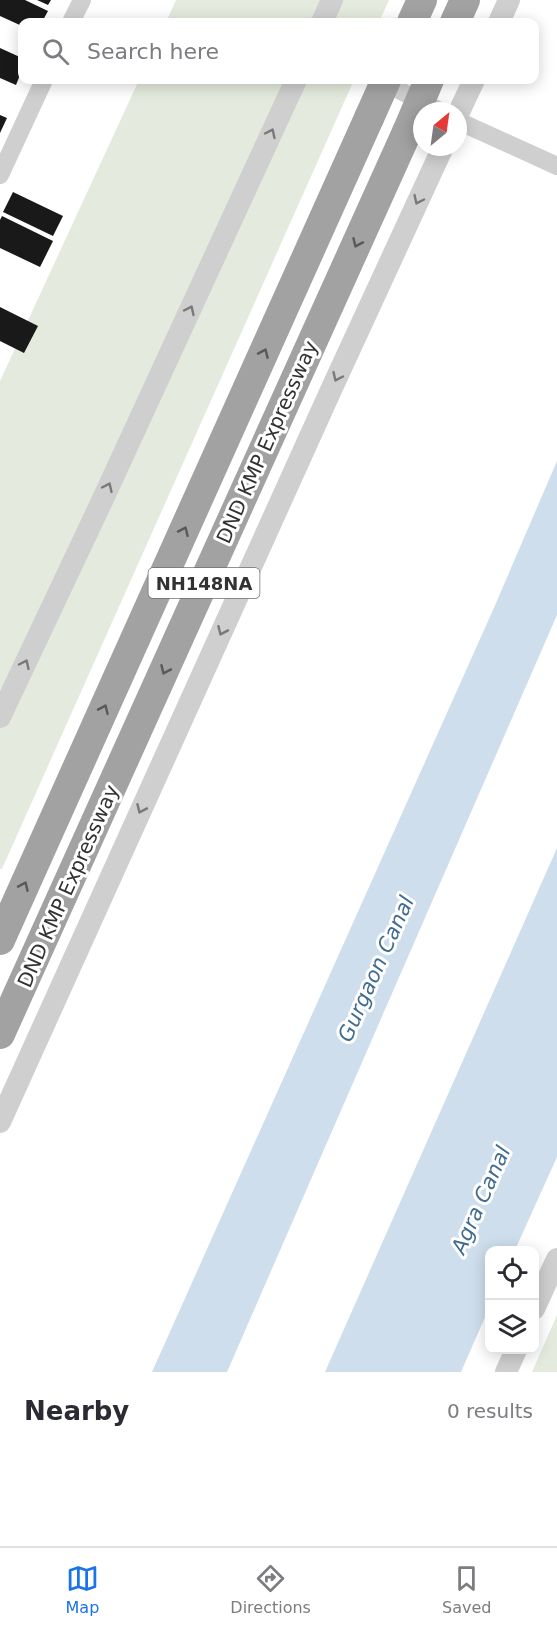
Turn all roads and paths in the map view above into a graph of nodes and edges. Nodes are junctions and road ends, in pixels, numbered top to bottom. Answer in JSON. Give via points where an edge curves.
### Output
{"nodes":[{"id":1,"x":81,"y":0,"type":"edge"},
{"id":2,"x":332,"y":0,"type":"edge"},
{"id":3,"x":422,"y":0,"type":"edge"},
{"id":4,"x":465,"y":0,"type":"edge"},
{"id":5,"x":509,"y":0,"type":"edge"},
{"id":6,"x":73,"y":18,"type":"edge"},
{"id":7,"x":324,"y":18,"type":"edge"},
{"id":8,"x":414,"y":18,"type":"edge"},
{"id":9,"x":457,"y":18,"type":"edge"},
{"id":10,"x":501,"y":18,"type":"edge"},
{"id":11,"x":42,"y":84,"type":"edge"},
{"id":12,"x":294,"y":84,"type":"edge"},
{"id":13,"x":384,"y":84,"type":"edge"},
{"id":14,"x":387,"y":84,"type":"edge"},
{"id":15,"x":428,"y":84,"type":"edge"},
{"id":16,"x":473,"y":84,"type":"edge"},
{"id":17,"x":422,"y":102,"type":"edge"},
{"id":18,"x":467,"y":104,"type":"edge"},
{"id":19,"x":467,"y":123,"type":"edge"},
{"id":20,"x":439,"y":156,"type":"edge"},
{"id":21,"x":557,"y":166,"type":"edge"},
{"id":22,"x":0,"y":175,"type":"edge"},
{"id":23,"x":0,"y":717,"type":"edge"},
{"id":24,"x":0,"y":940,"type":"edge"},
{"id":25,"x":0,"y":1034,"type":"edge"},
{"id":26,"x":0,"y":1122,"type":"edge"},
{"id":27,"x":557,"y":1259,"type":"edge"},
{"id":28,"x":538,"y":1300,"type":"edge"},
{"id":29,"x":514,"y":1354,"type":"edge"},
{"id":30,"x":506,"y":1372,"type":"edge"}],
"edges":[{"from":1,"to":6,"type":"street"},
{"from":2,"to":7,"type":"street"},
{"from":3,"to":8,"type":"highway"},
{"from":4,"to":9,"type":"highway"},
{"from":5,"to":10,"type":"street"},
{"from":11,"to":22,"type":"street"},
{"from":23,"to":12,"type":"street","one_way":true},
{"from":24,"to":13,"type":"highway","name":"DND KMP Expressway","number":"NH148NA","one_way":true,"bridge":true},
{"from":14,"to":17,"type":"street"},
{"from":15,"to":25,"type":"highway","name":"DND KMP Expressway","number":"NH148NA","one_way":true,"bridge":true},
{"from":16,"to":18,"type":"street"},
{"from":19,"to":21,"type":"street"},
{"from":20,"to":26,"type":"street","one_way":true},
{"from":27,"to":28,"type":"street"},
{"from":29,"to":30,"type":"street"}]}
